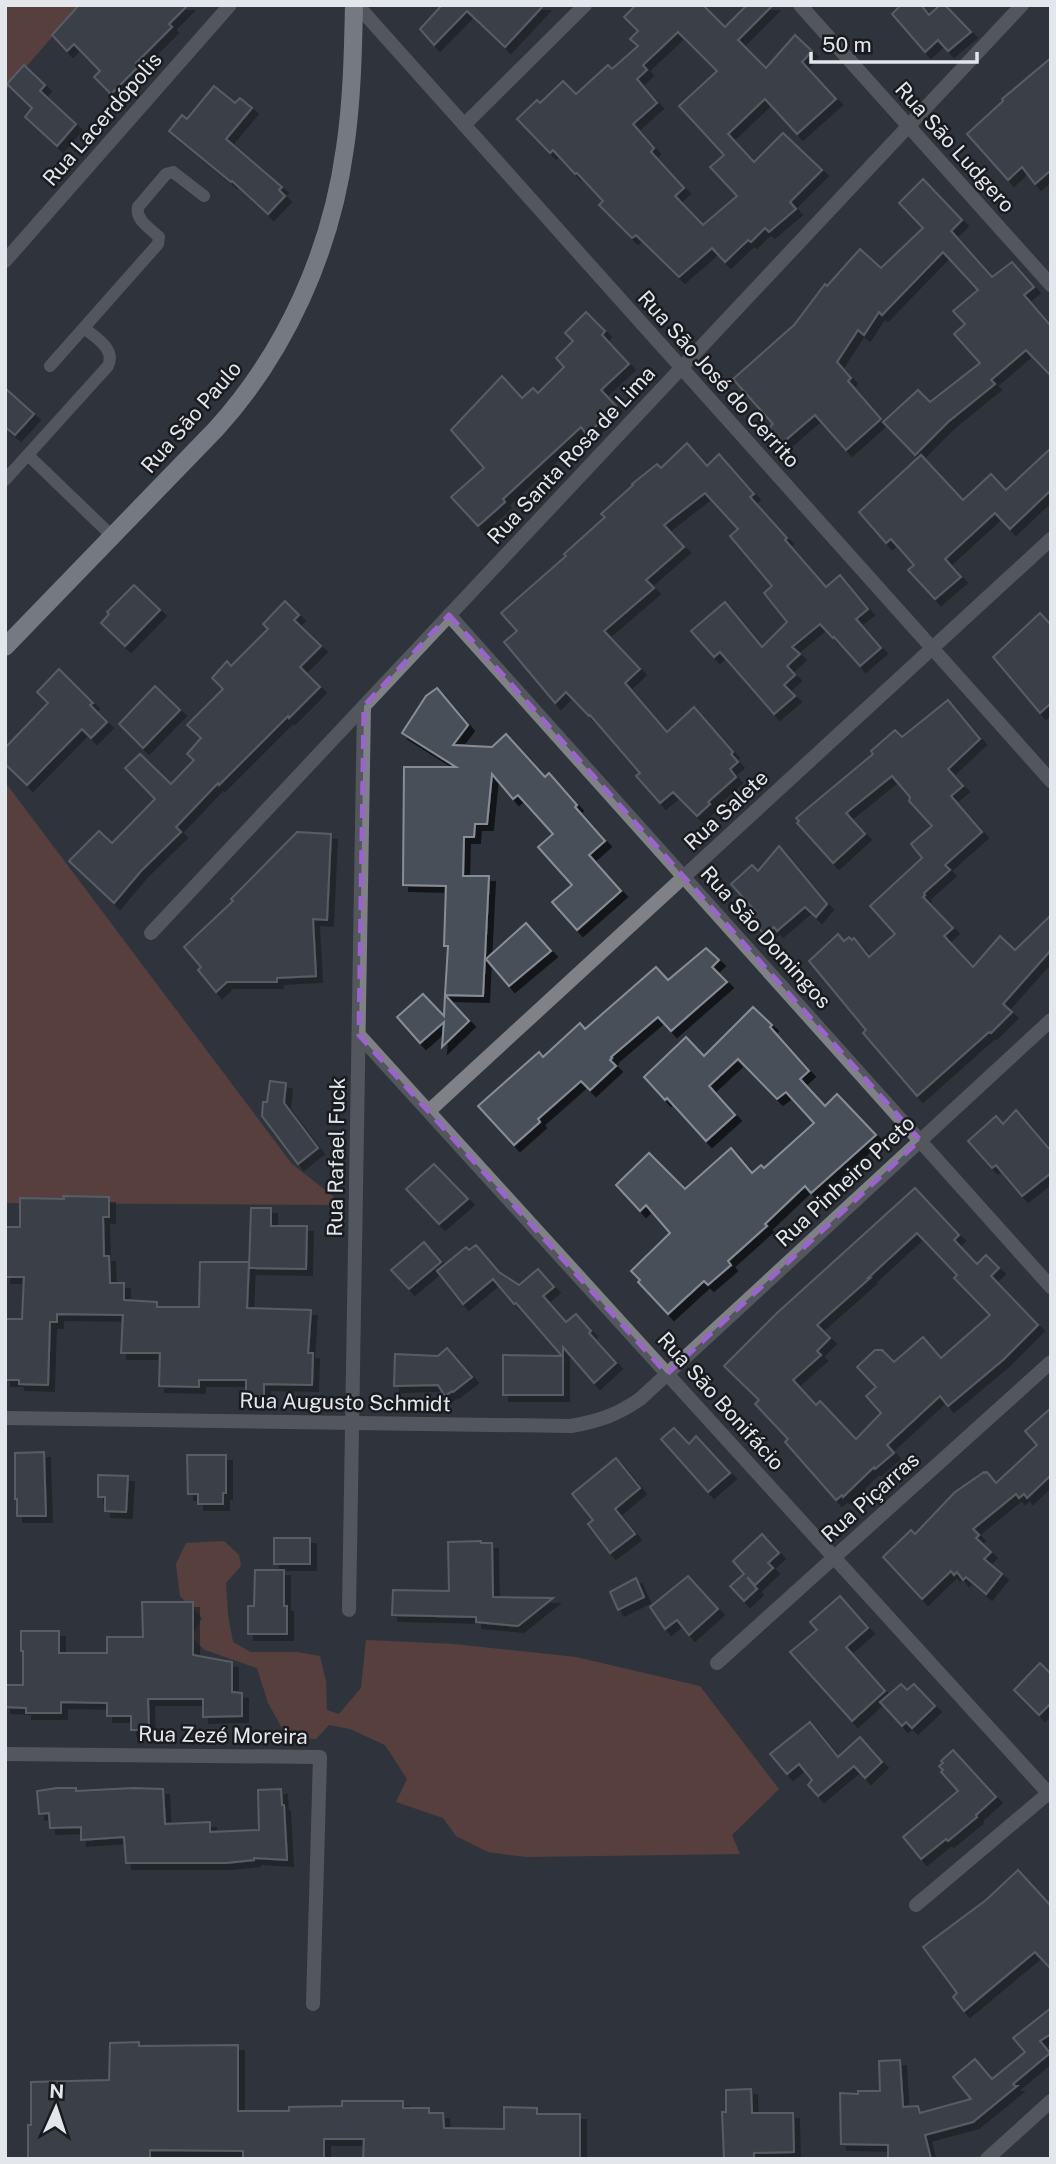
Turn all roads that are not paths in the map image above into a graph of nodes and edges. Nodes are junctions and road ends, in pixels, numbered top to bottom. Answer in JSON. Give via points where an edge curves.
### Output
{"nodes":[{"id":1,"x":230,"y":5,"type":"edge"},
{"id":2,"x":355,"y":5,"type":"edge"},
{"id":3,"x":585,"y":5,"type":"edge"},
{"id":4,"x":800,"y":5,"type":"edge"},
{"id":5,"x":1022,"y":5,"type":"edge"},
{"id":6,"x":464,"y":125,"type":"junction"},
{"id":7,"x":908,"y":126,"type":"junction"},
{"id":8,"x":204,"y":196,"type":"dead end"},
{"id":9,"x":5,"y":261,"type":"edge"},
{"id":10,"x":1051,"y":285,"type":"edge"},
{"id":11,"x":84,"y":328,"type":"junction"},
{"id":12,"x":50,"y":366,"type":"dead end"},
{"id":13,"x":681,"y":368,"type":"junction"},
{"id":14,"x":28,"y":454,"type":"junction"},
{"id":15,"x":5,"y":480,"type":"edge"},
{"id":16,"x":113,"y":537,"type":"junction"},
{"id":17,"x":1051,"y":539,"type":"edge"},
{"id":18,"x":449,"y":615,"type":"junction"},
{"id":19,"x":5,"y":647,"type":"edge"},
{"id":20,"x":932,"y":648,"type":"junction"},
{"id":21,"x":364,"y":706,"type":"junction"},
{"id":22,"x":1051,"y":781,"type":"edge"},
{"id":23,"x":684,"y":877,"type":"junction"},
{"id":24,"x":151,"y":933,"type":"dead end"},
{"id":25,"x":1051,"y":1020,"type":"edge"},
{"id":26,"x":359,"y":1035,"type":"junction"},
{"id":27,"x":429,"y":1111,"type":"junction"},
{"id":28,"x":920,"y":1140,"type":"junction"},
{"id":29,"x":1051,"y":1287,"type":"edge"},
{"id":30,"x":1051,"y":1362,"type":"edge"},
{"id":31,"x":667,"y":1374,"type":"junction"},
{"id":32,"x":5,"y":1418,"type":"edge"},
{"id":33,"x":352,"y":1423,"type":"junction"},
{"id":34,"x":834,"y":1557,"type":"junction"},
{"id":35,"x":349,"y":1610,"type":"dead end"},
{"id":36,"x":717,"y":1663,"type":"dead end"},
{"id":37,"x":5,"y":1754,"type":"edge"},
{"id":38,"x":1050,"y":1793,"type":"edge"},
{"id":39,"x":916,"y":1905,"type":"dead end"},
{"id":40,"x":313,"y":2004,"type":"dead end"},
{"id":41,"x":1051,"y":2101,"type":"edge"},
{"id":42,"x":987,"y":2159,"type":"edge"}],
"edges":[{"from":1,"to":9,"type":"street","name":"Rua Lacerdópolis"},
{"from":2,"to":6,"type":"street","name":"Rua São José do Cerrito"},
{"from":2,"to":16,"type":"main road","name":"Rua São Paulo","via":[[348,118],[338,187],[301,298],[272,356],[233,409]]},
{"from":3,"to":6,"type":"street"},
{"from":4,"to":7,"type":"street","name":"Rua São Ludgero"},
{"from":5,"to":7,"type":"street","name":"Rua Santa Rosa de Lima"},
{"from":6,"to":13,"type":"street","name":"Rua São José do Cerrito"},
{"from":7,"to":10,"type":"street","name":"Rua São Ludgero"},
{"from":7,"to":13,"type":"street","name":"Rua Santa Rosa de Lima"},
{"from":8,"to":11,"type":"lane","via":[[173,172],[166,174],[137,212],[159,237],[158,244]]},
{"from":11,"to":12,"type":"lane"},
{"from":11,"to":14,"type":"lane","via":[[112,358]]},
{"from":13,"to":18,"type":"street","name":"Rua Santa Rosa de Lima"},
{"from":13,"to":20,"type":"street","name":"Rua São José do Cerrito"},
{"from":14,"to":15,"type":"lane"},
{"from":14,"to":16,"type":"lane"},
{"from":16,"to":19,"type":"main road","name":"Rua São Paulo"},
{"from":17,"to":20,"type":"street","name":"Rua Salete"},
{"from":18,"to":21,"type":"street","name":"Rua Santa Rosa de Lima"},
{"from":18,"to":23,"type":"street","name":"Rua São Domingos"},
{"from":20,"to":22,"type":"street","name":"Rua São José do Cerrito"},
{"from":20,"to":23,"type":"street","name":"Rua Salete"},
{"from":21,"to":24,"type":"street","name":"Rua Santa Rosa de Lima"},
{"from":21,"to":26,"type":"street","name":"Rua Rafael Fuck"},
{"from":23,"to":27,"type":"street","name":"Rua Salete"},
{"from":23,"to":28,"type":"street","name":"Rua São Domingos"},
{"from":25,"to":28,"type":"street","name":"Rua Pinheiro Preto"},
{"from":26,"to":27,"type":"street","name":"Rua São Bonifácio"},
{"from":26,"to":33,"type":"street","name":"Rua Rafael Fuck"},
{"from":27,"to":31,"type":"street","name":"Rua São Bonifácio"},
{"from":28,"to":29,"type":"street","name":"Rua São Domingos"},
{"from":28,"to":31,"type":"street","name":"Rua Pinheiro Preto"},
{"from":30,"to":34,"type":"street","name":"Rua Piçarras"},
{"from":31,"to":33,"type":"street","name":"Rua Augusto Schmidt","via":[[621,1412],[571,1426]]},
{"from":31,"to":34,"type":"street","name":"Rua São Bonifácio"},
{"from":32,"to":33,"type":"street","name":"Rua Augusto Schmidt"},
{"from":33,"to":35,"type":"street","name":"Rua Rafael Fuck"},
{"from":34,"to":36,"type":"street","name":"Rua Piçarras"},
{"from":34,"to":38,"type":"street","name":"Rua São Bonifácio"},
{"from":37,"to":40,"type":"street","name":"Rua Zezé Moreira","via":[[320,1757]]},
{"from":38,"to":39,"type":"street"},
{"from":41,"to":42,"type":"street"}]}
